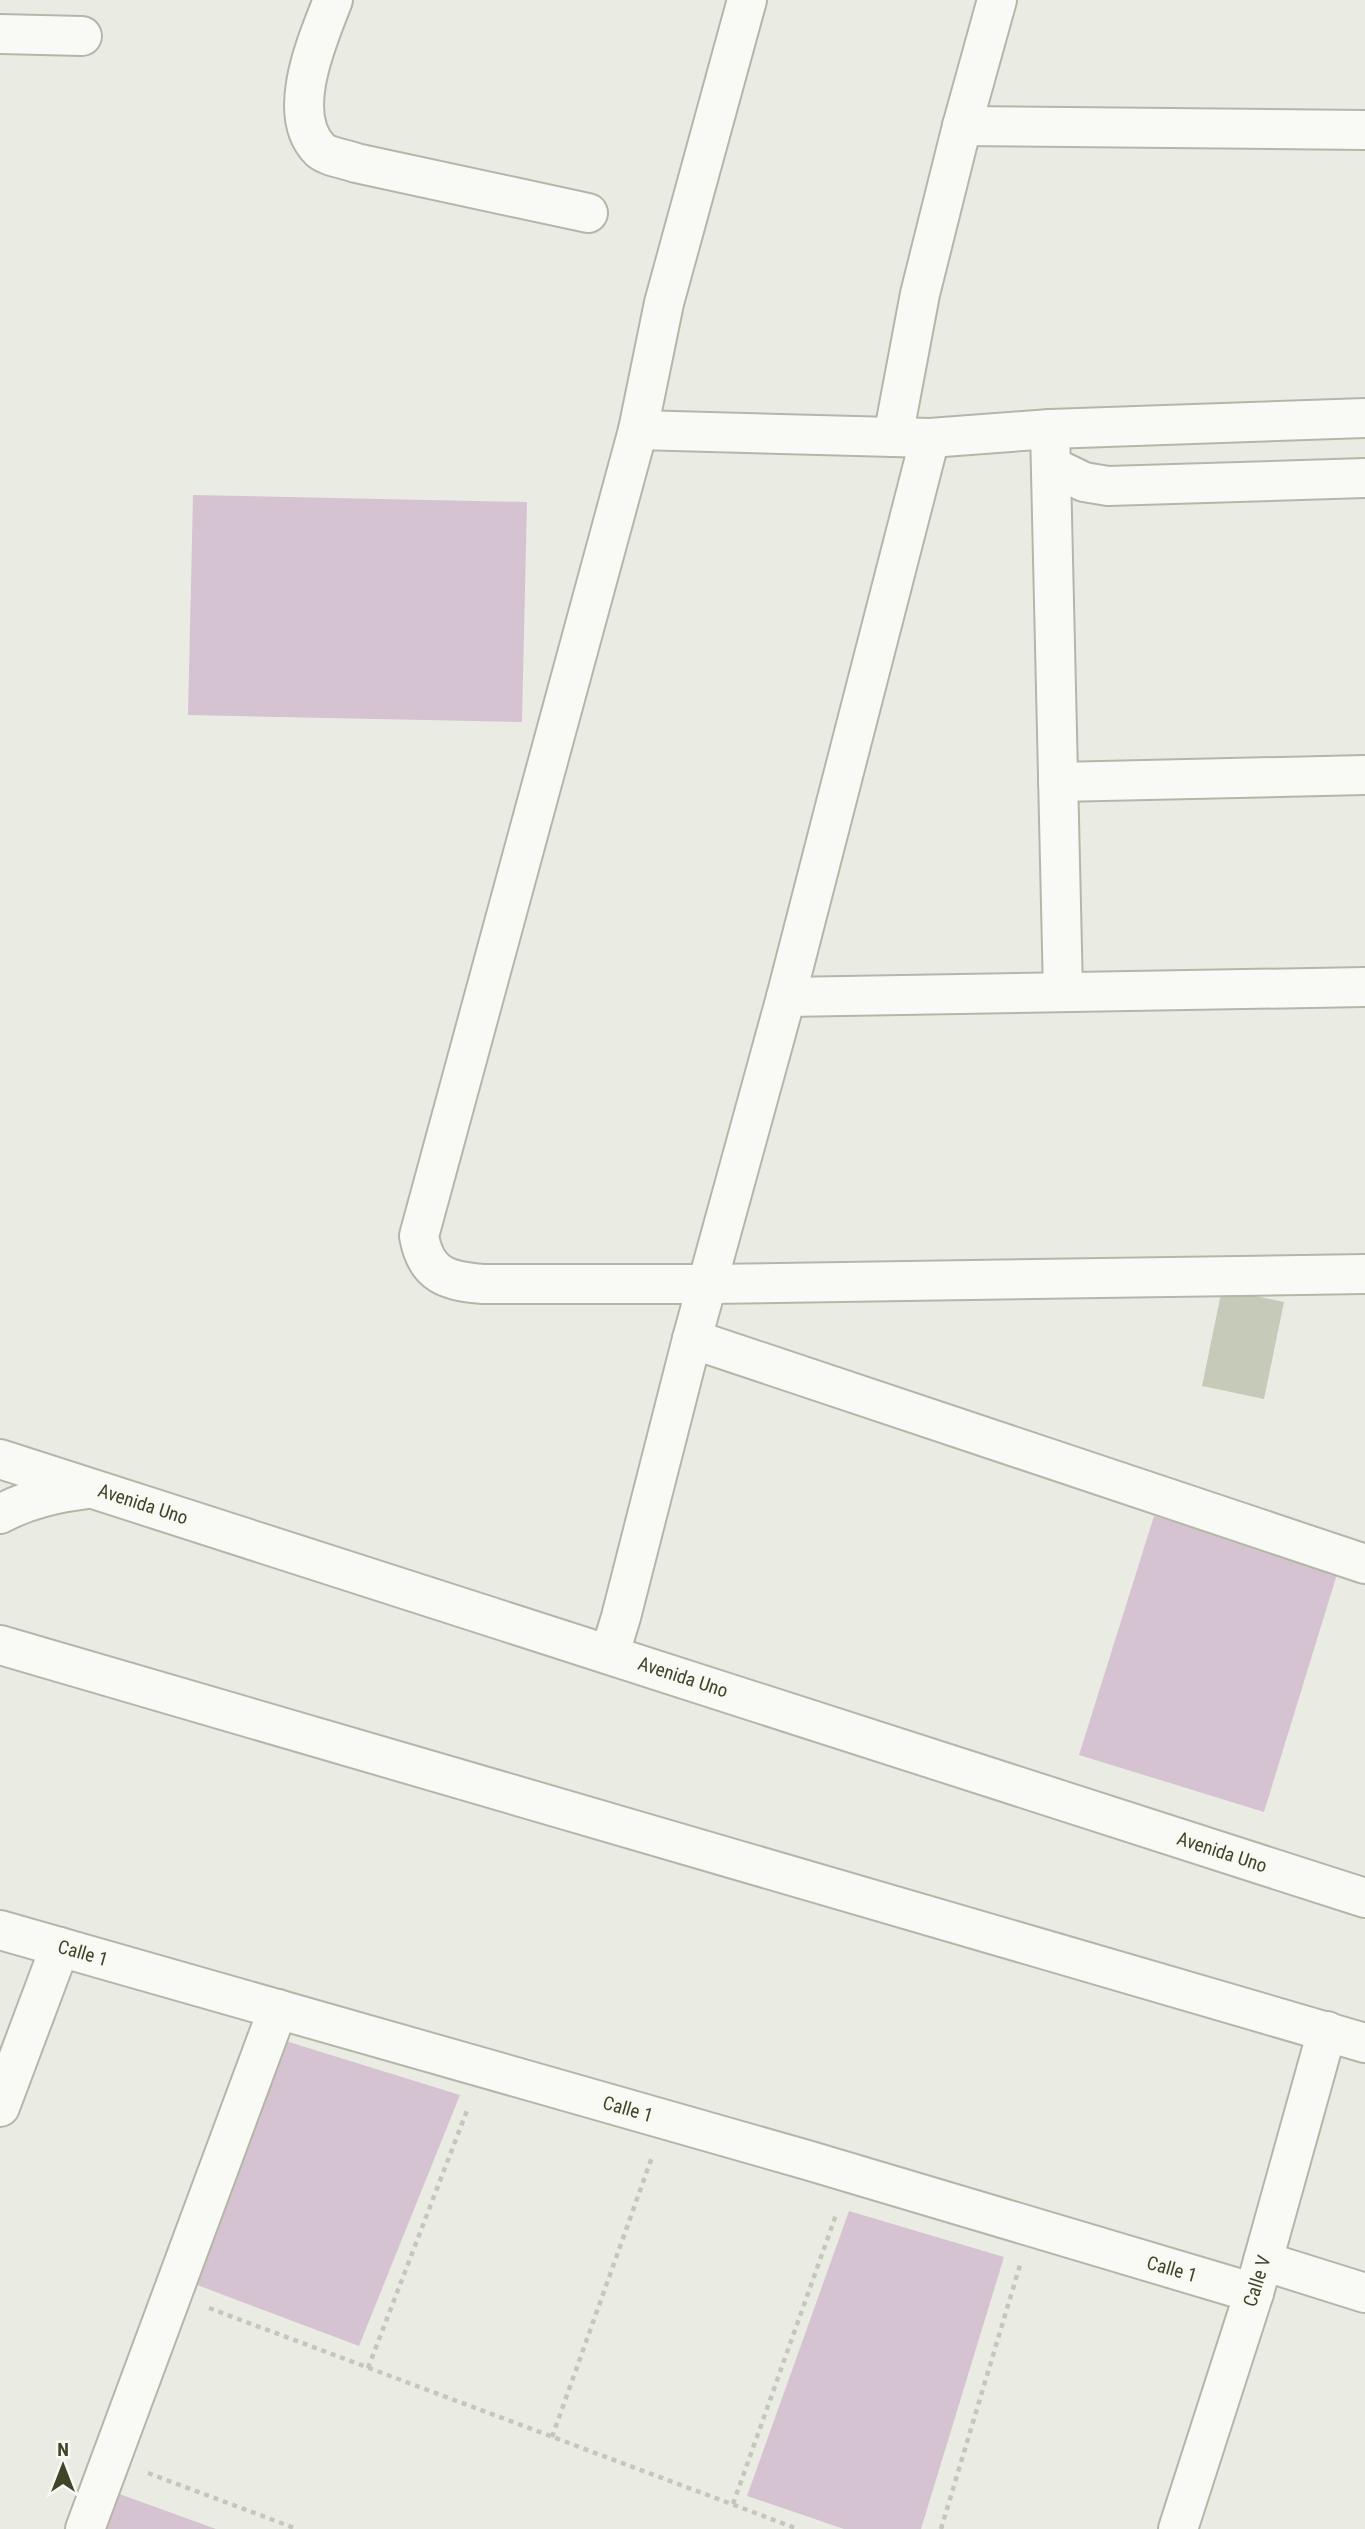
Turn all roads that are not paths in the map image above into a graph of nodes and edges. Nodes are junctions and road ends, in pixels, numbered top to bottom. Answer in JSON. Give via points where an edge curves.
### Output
{"nodes":[{"id":1,"x":333,"y":0,"type":"edge"},
{"id":2,"x":747,"y":0,"type":"edge"},
{"id":3,"x":996,"y":0,"type":"edge"},
{"id":4,"x":0,"y":34,"type":"edge"},
{"id":5,"x":82,"y":36,"type":"dead end"},
{"id":6,"x":962,"y":126,"type":"junction"},
{"id":7,"x":1365,"y":130,"type":"edge"},
{"id":8,"x":588,"y":214,"type":"dead end"},
{"id":9,"x":1365,"y":418,"type":"edge"},
{"id":10,"x":638,"y":430,"type":"junction"},
{"id":11,"x":892,"y":437,"type":"junction"},
{"id":12,"x":930,"y":438,"type":"junction"},
{"id":13,"x":1050,"y":448,"type":"junction"},
{"id":14,"x":1365,"y":478,"type":"edge"},
{"id":15,"x":1365,"y":775,"type":"edge"},
{"id":16,"x":1058,"y":782,"type":"junction"},
{"id":17,"x":1365,"y":987,"type":"edge"},
{"id":18,"x":1063,"y":992,"type":"junction"},
{"id":19,"x":786,"y":997,"type":"junction"},
{"id":20,"x":1365,"y":1273,"type":"edge"},
{"id":21,"x":707,"y":1284,"type":"junction"},
{"id":22,"x":692,"y":1339,"type":"junction"},
{"id":23,"x":0,"y":1459,"type":"edge"},
{"id":24,"x":93,"y":1488,"type":"junction"},
{"id":25,"x":0,"y":1514,"type":"edge"},
{"id":26,"x":1365,"y":1564,"type":"edge"},
{"id":27,"x":0,"y":1645,"type":"edge"},
{"id":28,"x":610,"y":1653,"type":"junction"},
{"id":29,"x":1365,"y":1898,"type":"edge"},
{"id":30,"x":0,"y":1930,"type":"edge"},
{"id":31,"x":60,"y":1947,"type":"junction"},
{"id":32,"x":278,"y":2009,"type":"junction"},
{"id":33,"x":1327,"y":2031,"type":"junction"},
{"id":34,"x":1365,"y":2043,"type":"edge"},
{"id":35,"x":0,"y":2107,"type":"edge"},
{"id":36,"x":1259,"y":2277,"type":"junction"},
{"id":37,"x":1365,"y":2293,"type":"edge"},
{"id":38,"x":85,"y":2529,"type":"edge"},
{"id":39,"x":1178,"y":2529,"type":"edge"}],
"edges":[{"from":1,"to":8,"type":"street","via":[[305,89],[306,129],[321,151],[356,163]]},
{"from":2,"to":10,"type":"street","via":[[663,303]]},
{"from":3,"to":6,"type":"street"},
{"from":4,"to":5,"type":"street"},
{"from":6,"to":7,"type":"street"},
{"from":6,"to":11,"type":"street","via":[[920,294]]},
{"from":9,"to":13,"type":"street"},
{"from":10,"to":11,"type":"street"},
{"from":10,"to":21,"type":"street","via":[[419,1236],[432,1268],[447,1279]]},
{"from":11,"to":12,"type":"street"},
{"from":12,"to":13,"type":"street"},
{"from":12,"to":19,"type":"street"},
{"from":13,"to":14,"type":"street","via":[[1084,482],[1108,486]]},
{"from":13,"to":16,"type":"street"},
{"from":15,"to":16,"type":"street"},
{"from":16,"to":18,"type":"street"},
{"from":17,"to":18,"type":"street"},
{"from":18,"to":19,"type":"street"},
{"from":19,"to":21,"type":"street"},
{"from":20,"to":21,"type":"street"},
{"from":21,"to":22,"type":"street"},
{"from":22,"to":26,"type":"street"},
{"from":22,"to":28,"type":"street"},
{"from":23,"to":24,"type":"street","name":"Avenida Uno"},
{"from":24,"to":25,"type":"street","via":[[56,1493]]},
{"from":24,"to":28,"type":"street","name":"Avenida Uno"},
{"from":27,"to":33,"type":"street"},
{"from":28,"to":29,"type":"street","name":"Avenida Uno"},
{"from":30,"to":31,"type":"street","name":"Calle 1"},
{"from":31,"to":32,"type":"street","name":"Calle 1"},
{"from":31,"to":35,"type":"street"},
{"from":32,"to":36,"type":"street","name":"Calle 1","via":[[1031,2227]]},
{"from":32,"to":38,"type":"street"},
{"from":33,"to":34,"type":"street"},
{"from":33,"to":36,"type":"street","name":"Calle V"},
{"from":36,"to":37,"type":"street","name":"Calle 1"},
{"from":36,"to":39,"type":"street","name":"Calle V"}]}
